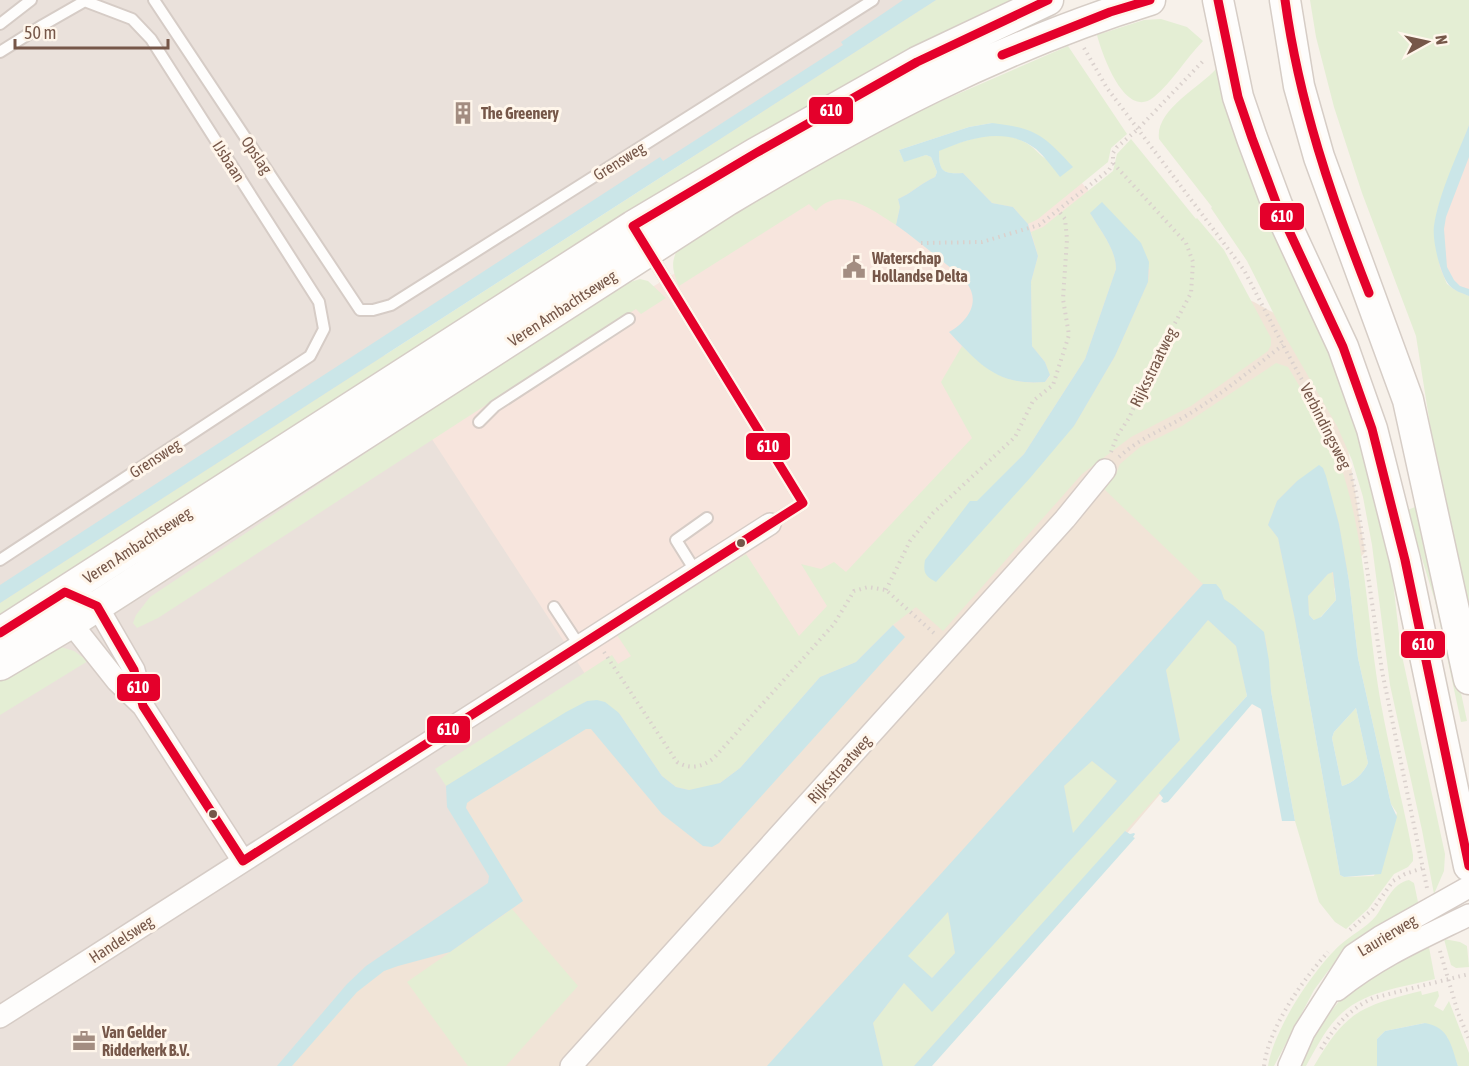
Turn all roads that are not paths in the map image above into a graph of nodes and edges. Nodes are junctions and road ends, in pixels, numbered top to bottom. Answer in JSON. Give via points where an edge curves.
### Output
{"nodes":[{"id":1,"x":31,"y":0,"type":"edge"},
{"id":2,"x":154,"y":0,"type":"edge"},
{"id":3,"x":873,"y":0,"type":"edge"},
{"id":4,"x":1048,"y":0,"type":"edge"},
{"id":5,"x":1150,"y":0,"type":"edge"},
{"id":6,"x":1218,"y":0,"type":"edge"},
{"id":7,"x":1285,"y":0,"type":"edge"},
{"id":8,"x":84,"y":1,"type":"edge"},
{"id":9,"x":3,"y":19,"type":"edge"},
{"id":10,"x":0,"y":52,"type":"edge"},
{"id":11,"x":633,"y":226,"type":"junction"},
{"id":12,"x":648,"y":252,"type":"junction"},
{"id":13,"x":360,"y":310,"type":"joint"},
{"id":14,"x":629,"y":319,"type":"dead end"},
{"id":15,"x":310,"y":356,"type":"joint"},
{"id":16,"x":479,"y":422,"type":"dead end"},
{"id":17,"x":1105,"y":470,"type":"road end"},
{"id":18,"x":707,"y":518,"type":"dead end"},
{"id":19,"x":770,"y":524,"type":"joint"},
{"id":20,"x":0,"y":560,"type":"edge"},
{"id":21,"x":696,"y":572,"type":"junction"},
{"id":22,"x":65,"y":592,"type":"junction"},
{"id":23,"x":97,"y":606,"type":"junction"},
{"id":24,"x":554,"y":606,"type":"dead end"},
{"id":25,"x":71,"y":623,"type":"junction"},
{"id":26,"x":0,"y":633,"type":"edge"},
{"id":27,"x":586,"y":641,"type":"junction"},
{"id":28,"x":0,"y":665,"type":"edge"},
{"id":29,"x":1469,"y":679,"type":"edge"},
{"id":30,"x":143,"y":706,"type":"junction"},
{"id":31,"x":243,"y":861,"type":"junction"},
{"id":32,"x":1469,"y":866,"type":"edge"},
{"id":33,"x":1469,"y":887,"type":"edge"},
{"id":34,"x":1469,"y":915,"type":"edge"},
{"id":35,"x":1322,"y":1002,"type":"junction"},
{"id":36,"x":0,"y":1017,"type":"edge"},
{"id":37,"x":572,"y":1066,"type":"edge"},
{"id":38,"x":1289,"y":1066,"type":"edge"}],
"edges":[{"from":1,"to":9,"type":"lane"},
{"from":2,"to":13,"type":"lane","name":"Opslag"},
{"from":3,"to":13,"type":"lane","name":"Grensweg","via":[[391,305]]},
{"from":4,"to":11,"type":"main road","name":"Veren Ambachtseweg","via":[[917,62]]},
{"from":5,"to":12,"type":"main road","name":"Veren Ambachtseweg","via":[[1007,53],[931,89],[798,158]]},
{"from":6,"to":32,"type":"main road","name":"Verbindingsweg","via":[[1235,88],[1249,128],[1278,205],[1343,347],[1372,429],[1405,560]]},
{"from":7,"to":29,"type":"main road","via":[[1299,86],[1319,158],[1408,400]]},
{"from":8,"to":10,"type":"lane"},
{"from":8,"to":15,"type":"lane","name":"IJsbaan","via":[[132,19],[151,39],[313,292],[324,329]]},
{"from":11,"to":12,"type":"lane"},
{"from":11,"to":22,"type":"main road","name":"Veren Ambachtseweg"},
{"from":12,"to":19,"type":"lane","via":[[802,503]]},
{"from":12,"to":23,"type":"main road","name":"Veren Ambachtseweg"},
{"from":14,"to":16,"type":"lane","via":[[495,406]]},
{"from":15,"to":20,"type":"lane","name":"Grensweg"},
{"from":17,"to":37,"type":"street","name":"Rijksstraatweg"},
{"from":18,"to":21,"type":"lane","via":[[676,540]]},
{"from":19,"to":21,"type":"street","name":"Handelsweg"},
{"from":21,"to":27,"type":"street","name":"Handelsweg"},
{"from":22,"to":23,"type":"street"},
{"from":22,"to":25,"type":"street"},
{"from":22,"to":26,"type":"main road","name":"Veren Ambachtseweg"},
{"from":23,"to":25,"type":"main road","name":"Veren Ambachtseweg"},
{"from":23,"to":30,"type":"street","via":[[134,670]]},
{"from":24,"to":27,"type":"lane"},
{"from":25,"to":28,"type":"main road","name":"Veren Ambachtseweg"},
{"from":25,"to":30,"type":"street","via":[[117,681]]},
{"from":27,"to":31,"type":"street","name":"Handelsweg"},
{"from":30,"to":31,"type":"street"},
{"from":31,"to":36,"type":"street","name":"Handelsweg"},
{"from":33,"to":35,"type":"street","name":"Laurierweg","via":[[1353,955]]},
{"from":34,"to":35,"type":"street","name":"Laurierweg","via":[[1389,954]]},
{"from":35,"to":38,"type":"street","name":"Laurierweg"}]}
